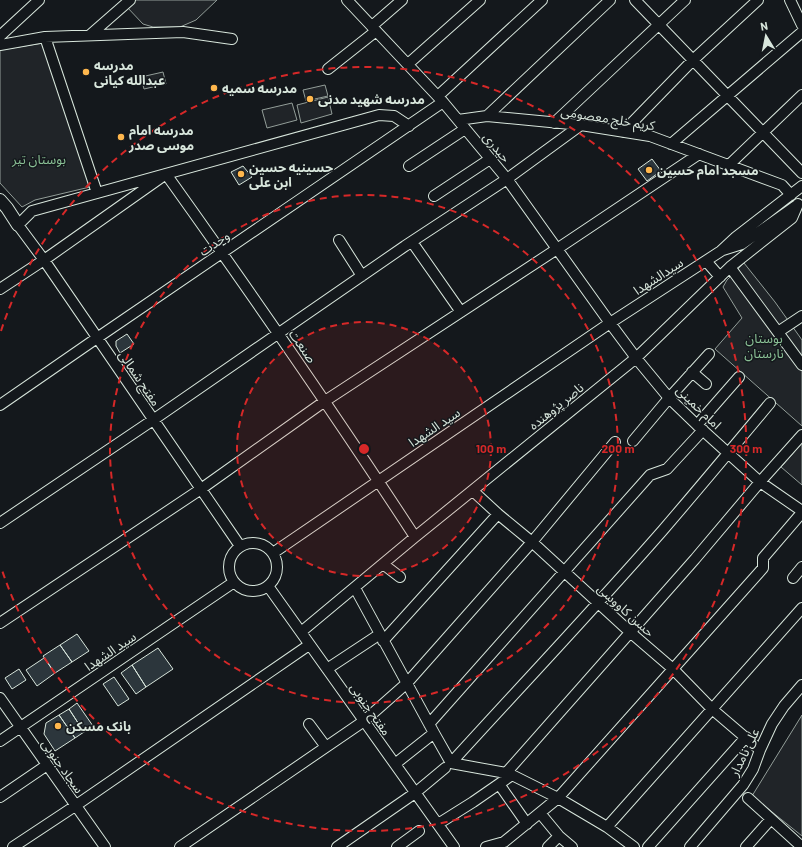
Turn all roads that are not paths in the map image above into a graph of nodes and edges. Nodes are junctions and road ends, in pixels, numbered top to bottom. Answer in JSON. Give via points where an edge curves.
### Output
{"nodes":[{"id":1,"x":39,"y":0,"type":"edge"},
{"id":2,"x":347,"y":0,"type":"edge"},
{"id":3,"x":402,"y":0,"type":"edge"},
{"id":4,"x":480,"y":0,"type":"edge"},
{"id":5,"x":542,"y":0,"type":"edge"},
{"id":6,"x":610,"y":0,"type":"edge"},
{"id":7,"x":635,"y":0,"type":"edge"},
{"id":8,"x":685,"y":0,"type":"edge"},
{"id":9,"x":758,"y":0,"type":"edge"},
{"id":10,"x":790,"y":0,"type":"edge"},
{"id":11,"x":123,"y":2,"type":"edge"},
{"id":12,"x":658,"y":24,"type":"junction"},
{"id":13,"x":802,"y":25,"type":"edge"},
{"id":14,"x":374,"y":28,"type":"junction"},
{"id":15,"x":802,"y":32,"type":"edge"},
{"id":16,"x":90,"y":35,"type":"junction"},
{"id":17,"x":0,"y":36,"type":"edge"},
{"id":18,"x":45,"y":37,"type":"junction"},
{"id":19,"x":232,"y":39,"type":"dead end"},
{"id":20,"x":0,"y":45,"type":"edge"},
{"id":21,"x":693,"y":60,"type":"junction"},
{"id":22,"x":408,"y":64,"type":"junction"},
{"id":23,"x":328,"y":69,"type":"dead end"},
{"id":24,"x":802,"y":95,"type":"edge"},
{"id":25,"x":727,"y":96,"type":"junction"},
{"id":26,"x":441,"y":99,"type":"junction"},
{"id":27,"x":487,"y":116,"type":"junction"},
{"id":28,"x":458,"y":120,"type":"junction"},
{"id":29,"x":554,"y":123,"type":"junction"},
{"id":30,"x":581,"y":125,"type":"junction"},
{"id":31,"x":409,"y":126,"type":"junction"},
{"id":32,"x":465,"y":129,"type":"junction"},
{"id":33,"x":622,"y":132,"type":"junction"},
{"id":34,"x":763,"y":133,"type":"junction"},
{"id":35,"x":671,"y":144,"type":"junction"},
{"id":36,"x":699,"y":154,"type":"junction"},
{"id":37,"x":490,"y":159,"type":"junction"},
{"id":38,"x":729,"y":165,"type":"junction"},
{"id":39,"x":409,"y":166,"type":"dead end"},
{"id":40,"x":802,"y":173,"type":"edge"},
{"id":41,"x":166,"y":174,"type":"junction"},
{"id":42,"x":507,"y":179,"type":"junction"},
{"id":43,"x":802,"y":186,"type":"edge"},
{"id":44,"x":97,"y":193,"type":"junction"},
{"id":45,"x":791,"y":195,"type":"junction"},
{"id":46,"x":434,"y":196,"type":"dead end"},
{"id":47,"x":0,"y":200,"type":"edge"},
{"id":48,"x":801,"y":206,"type":"edge"},
{"id":49,"x":0,"y":214,"type":"edge"},
{"id":50,"x":18,"y":225,"type":"junction"},
{"id":51,"x":339,"y":240,"type":"dead end"},
{"id":52,"x":412,"y":242,"type":"junction"},
{"id":53,"x":557,"y":249,"type":"junction"},
{"id":54,"x":721,"y":251,"type":"junction"},
{"id":55,"x":222,"y":253,"type":"junction"},
{"id":56,"x":44,"y":260,"type":"junction"},
{"id":57,"x":706,"y":261,"type":"junction"},
{"id":58,"x":730,"y":267,"type":"junction"},
{"id":59,"x":362,"y":276,"type":"junction"},
{"id":60,"x":720,"y":276,"type":"junction"},
{"id":61,"x":0,"y":289,"type":"edge"},
{"id":62,"x":461,"y":312,"type":"junction"},
{"id":63,"x":802,"y":316,"type":"edge"},
{"id":64,"x":610,"y":323,"type":"junction"},
{"id":65,"x":778,"y":332,"type":"junction"},
{"id":66,"x":279,"y":333,"type":"junction"},
{"id":67,"x":97,"y":338,"type":"junction"},
{"id":68,"x":708,"y":354,"type":"dead end"},
{"id":69,"x":636,"y":358,"type":"junction"},
{"id":70,"x":802,"y":365,"type":"edge"},
{"id":71,"x":692,"y":372,"type":"junction"},
{"id":72,"x":738,"y":377,"type":"dead end"},
{"id":73,"x":706,"y":384,"type":"dead end"},
{"id":74,"x":669,"y":398,"type":"junction"},
{"id":75,"x":325,"y":401,"type":"junction"},
{"id":76,"x":770,"y":403,"type":"dead end"},
{"id":77,"x":0,"y":405,"type":"edge"},
{"id":78,"x":153,"y":420,"type":"junction"},
{"id":79,"x":700,"y":427,"type":"junction"},
{"id":80,"x":802,"y":435,"type":"edge"},
{"id":81,"x":633,"y":441,"type":"dead end"},
{"id":82,"x":615,"y":442,"type":"dead end"},
{"id":83,"x":728,"y":453,"type":"junction"},
{"id":84,"x":379,"y":481,"type":"junction"},
{"id":85,"x":760,"y":482,"type":"junction"},
{"id":86,"x":201,"y":489,"type":"junction"},
{"id":87,"x":473,"y":491,"type":"junction"},
{"id":88,"x":802,"y":510,"type":"edge"},
{"id":89,"x":498,"y":514,"type":"junction"},
{"id":90,"x":0,"y":523,"type":"edge"},
{"id":91,"x":415,"y":537,"type":"junction"},
{"id":92,"x":532,"y":542,"type":"junction"},
{"id":93,"x":240,"y":546,"type":"junction"},
{"id":94,"x":273,"y":553,"type":"junction"},
{"id":95,"x":383,"y":564,"type":"junction"},
{"id":96,"x":802,"y":567,"type":"edge"},
{"id":97,"x":564,"y":571,"type":"junction"},
{"id":98,"x":400,"y":577,"type":"dead end"},
{"id":99,"x":793,"y":578,"type":"dead end"},
{"id":100,"x":234,"y":582,"type":"junction"},
{"id":101,"x":268,"y":586,"type":"junction"},
{"id":102,"x":355,"y":588,"type":"junction"},
{"id":103,"x":598,"y":602,"type":"junction"},
{"id":104,"x":802,"y":608,"type":"edge"},
{"id":105,"x":0,"y":623,"type":"edge"},
{"id":106,"x":301,"y":632,"type":"junction"},
{"id":107,"x":630,"y":632,"type":"junction"},
{"id":108,"x":382,"y":637,"type":"junction"},
{"id":109,"x":309,"y":645,"type":"junction"},
{"id":110,"x":327,"y":669,"type":"junction"},
{"id":111,"x":672,"y":669,"type":"junction"},
{"id":112,"x":407,"y":683,"type":"junction"},
{"id":113,"x":802,"y":685,"type":"edge"},
{"id":114,"x":0,"y":698,"type":"edge"},
{"id":115,"x":712,"y":709,"type":"junction"},
{"id":116,"x":364,"y":721,"type":"junction"},
{"id":117,"x":309,"y":724,"type":"dead end"},
{"id":118,"x":21,"y":728,"type":"junction"},
{"id":119,"x":431,"y":729,"type":"junction"},
{"id":120,"x":746,"y":737,"type":"junction"},
{"id":121,"x":0,"y":741,"type":"edge"},
{"id":122,"x":326,"y":747,"type":"junction"},
{"id":123,"x":760,"y":750,"type":"junction"},
{"id":124,"x":395,"y":764,"type":"junction"},
{"id":125,"x":47,"y":765,"type":"junction"},
{"id":126,"x":448,"y":766,"type":"junction"},
{"id":127,"x":509,"y":774,"type":"junction"},
{"id":128,"x":499,"y":784,"type":"junction"},
{"id":129,"x":415,"y":793,"type":"junction"},
{"id":130,"x":0,"y":797,"type":"edge"},
{"id":131,"x":558,"y":798,"type":"junction"},
{"id":132,"x":748,"y":798,"type":"dead end"},
{"id":133,"x":75,"y":806,"type":"junction"},
{"id":134,"x":540,"y":813,"type":"junction"},
{"id":135,"x":771,"y":819,"type":"junction"},
{"id":136,"x":438,"y":824,"type":"junction"},
{"id":137,"x":527,"y":824,"type":"junction"},
{"id":138,"x":608,"y":827,"type":"junction"},
{"id":139,"x":419,"y":831,"type":"dead end"},
{"id":140,"x":559,"y":836,"type":"junction"},
{"id":141,"x":101,"y":846,"type":"edge"},
{"id":142,"x":491,"y":846,"type":"edge"},
{"id":143,"x":13,"y":847,"type":"edge"},
{"id":144,"x":180,"y":847,"type":"edge"},
{"id":145,"x":338,"y":847,"type":"edge"},
{"id":146,"x":397,"y":847,"type":"edge"},
{"id":147,"x":454,"y":847,"type":"edge"},
{"id":148,"x":548,"y":847,"type":"edge"},
{"id":149,"x":572,"y":847,"type":"edge"},
{"id":150,"x":634,"y":847,"type":"edge"},
{"id":151,"x":648,"y":847,"type":"edge"},
{"id":152,"x":690,"y":847,"type":"edge"},
{"id":153,"x":746,"y":847,"type":"edge"},
{"id":154,"x":802,"y":847,"type":"edge"}],
"edges":[{"from":1,"to":17,"type":"street"},
{"from":2,"to":14,"type":"street","name":"حیدری"},
{"from":3,"to":14,"type":"street"},
{"from":4,"to":22,"type":"street"},
{"from":5,"to":26,"type":"street","name":"وحدت"},
{"from":6,"to":27,"type":"street"},
{"from":7,"to":12,"type":"street"},
{"from":8,"to":12,"type":"street"},
{"from":9,"to":21,"type":"street"},
{"from":10,"to":13,"type":"street"},
{"from":11,"to":16,"type":"street"},
{"from":12,"to":21,"type":"street"},
{"from":12,"to":29,"type":"street"},
{"from":14,"to":22,"type":"street","name":"حیدری"},
{"from":14,"to":23,"type":"street"},
{"from":15,"to":25,"type":"street"},
{"from":16,"to":18,"type":"street"},
{"from":16,"to":19,"type":"street","via":[[184,32]]},
{"from":18,"to":20,"type":"street"},
{"from":18,"to":44,"type":"street"},
{"from":21,"to":25,"type":"street"},
{"from":21,"to":33,"type":"street"},
{"from":22,"to":26,"type":"street","name":"حیدری"},
{"from":24,"to":34,"type":"street"},
{"from":25,"to":34,"type":"street"},
{"from":25,"to":35,"type":"street"},
{"from":26,"to":28,"type":"street","name":"حیدری"},
{"from":26,"to":31,"type":"street","name":"وحدت"},
{"from":27,"to":28,"type":"street","name":"کریم خلج معصومی"},
{"from":27,"to":29,"type":"street","name":"کریم خلج معصومی"},
{"from":28,"to":32,"type":"street","name":"حیدری"},
{"from":29,"to":30,"type":"street","name":"کریم خلج معصومی"},
{"from":30,"to":33,"type":"street","name":"کریم خلج معصومی"},
{"from":30,"to":42,"type":"street"},
{"from":31,"to":41,"type":"street","via":[[394,116],[379,115]]},
{"from":31,"to":55,"type":"street","name":"وحدت"},
{"from":32,"to":37,"type":"street","name":"حیدری"},
{"from":32,"to":39,"type":"street"},
{"from":33,"to":35,"type":"street","name":"کریم خلج معصومی","via":[[650,136]]},
{"from":34,"to":38,"type":"street"},
{"from":34,"to":40,"type":"street"},
{"from":35,"to":36,"type":"street","name":"کریم خلج معصومی"},
{"from":36,"to":38,"type":"street","name":"کریم خلج معصومی"},
{"from":36,"to":53,"type":"street"},
{"from":37,"to":42,"type":"street","name":"حیدری"},
{"from":37,"to":46,"type":"street"},
{"from":38,"to":45,"type":"street","name":"کریم خلج معصومی","via":[[782,185]]},
{"from":41,"to":44,"type":"street"},
{"from":41,"to":55,"type":"street","name":"صنعت"},
{"from":41,"to":56,"type":"street"},
{"from":42,"to":52,"type":"street"},
{"from":42,"to":53,"type":"street","name":"حیدری"},
{"from":43,"to":45,"type":"street","name":"سیدالشهدا"},
{"from":44,"to":50,"type":"street","via":[[32,211]]},
{"from":45,"to":54,"type":"street","name":"سیدالشهدا"},
{"from":47,"to":50,"type":"main road"},
{"from":48,"to":54,"type":"street","name":"سیدالشهدا","via":[[742,244]]},
{"from":48,"to":58,"type":"street","name":"ناصر پژوهنده","via":[[792,218]]},
{"from":49,"to":50,"type":"main road"},
{"from":50,"to":56,"type":"street","name":"مفتح شمالی"},
{"from":51,"to":59,"type":"street"},
{"from":52,"to":59,"type":"street"},
{"from":52,"to":62,"type":"street"},
{"from":53,"to":62,"type":"street"},
{"from":53,"to":64,"type":"street","name":"حیدری"},
{"from":54,"to":57,"type":"street","name":"سیدالشهدا"},
{"from":55,"to":66,"type":"street","name":"صنعت"},
{"from":55,"to":67,"type":"street","name":"وحدت"},
{"from":56,"to":61,"type":"street"},
{"from":56,"to":67,"type":"street","name":"مفتح شمالی"},
{"from":57,"to":60,"type":"street"},
{"from":57,"to":64,"type":"street","name":"سیدالشهدا"},
{"from":58,"to":60,"type":"street","name":"ناصر پژوهنده"},
{"from":58,"to":65,"type":"street"},
{"from":59,"to":66,"type":"street"},
{"from":60,"to":69,"type":"street","name":"ناصر پژوهنده"},
{"from":62,"to":75,"type":"street"},
{"from":63,"to":65,"type":"street"},
{"from":64,"to":69,"type":"street","name":"امام خمینی"},
{"from":64,"to":84,"type":"street","name":"سید الشهدا"},
{"from":65,"to":70,"type":"street"},
{"from":66,"to":75,"type":"street","name":"صنعت"},
{"from":66,"to":78,"type":"street"},
{"from":67,"to":77,"type":"street","name":"وحدت"},
{"from":67,"to":78,"type":"street","name":"مفتح شمالی"},
{"from":68,"to":71,"type":"street"},
{"from":69,"to":74,"type":"street","name":"امام خمینی"},
{"from":69,"to":87,"type":"street","name":"ناصر پژوهنده"},
{"from":71,"to":73,"type":"street"},
{"from":71,"to":74,"type":"street"},
{"from":72,"to":79,"type":"street"},
{"from":74,"to":79,"type":"street","name":"امام خمینی"},
{"from":74,"to":81,"type":"street"},
{"from":75,"to":84,"type":"street","name":"صنعت"},
{"from":75,"to":86,"type":"street"},
{"from":76,"to":83,"type":"street"},
{"from":78,"to":86,"type":"street","name":"مفتح شمالی"},
{"from":78,"to":90,"type":"street"},
{"from":79,"to":83,"type":"street","name":"امام خمینی"},
{"from":79,"to":97,"type":"street","via":[[667,469],[650,475]]},
{"from":80,"to":85,"type":"street"},
{"from":82,"to":92,"type":"street"},
{"from":83,"to":85,"type":"street","name":"امام خمینی"},
{"from":83,"to":103,"type":"street"},
{"from":84,"to":91,"type":"street","name":"صنعت"},
{"from":84,"to":94,"type":"street","name":"سید الشهدا"},
{"from":85,"to":88,"type":"street","name":"امام خمینی"},
{"from":85,"to":107,"type":"street"},
{"from":86,"to":93,"type":"street","name":"مفتح شمالی"},
{"from":86,"to":105,"type":"street"},
{"from":87,"to":89,"type":"street","name":"حسن کاووسی"},
{"from":87,"to":91,"type":"street","name":"ناصر پژوهنده"},
{"from":88,"to":111,"type":"street","via":[[763,558],[764,568]]},
{"from":89,"to":92,"type":"street","name":"حسن کاووسی"},
{"from":89,"to":108,"type":"street"},
{"from":91,"to":95,"type":"street","name":"ناصر پژوهنده"},
{"from":92,"to":97,"type":"street","name":"حسن کاووسی"},
{"from":92,"to":112,"type":"street"},
{"from":93,"to":94,"type":"street","via":[[254,542],[268,547]]},
{"from":93,"to":100,"type":"street","via":[[234,551],[228,567]]},
{"from":94,"to":101,"type":"street","via":[[278,567],[273,581]]},
{"from":95,"to":98,"type":"street"},
{"from":95,"to":102,"type":"street","name":"ناصر پژوهنده"},
{"from":96,"to":99,"type":"street"},
{"from":97,"to":103,"type":"street","name":"حسن کاووسی"},
{"from":97,"to":119,"type":"street"},
{"from":100,"to":101,"type":"street","via":[[239,587],[254,591]]},
{"from":100,"to":118,"type":"street","name":"سید الشهدا"},
{"from":101,"to":106,"type":"street","name":"مفتح جنوبی"},
{"from":102,"to":106,"type":"street","name":"ناصر پژوهنده"},
{"from":102,"to":108,"type":"street"},
{"from":103,"to":107,"type":"street","name":"حسن کاووسی"},
{"from":103,"to":126,"type":"street"},
{"from":104,"to":115,"type":"street"},
{"from":106,"to":109,"type":"street","name":"مفتح جنوبی"},
{"from":107,"to":111,"type":"street","name":"حسن کاووسی"},
{"from":107,"to":127,"type":"street"},
{"from":108,"to":110,"type":"street"},
{"from":108,"to":112,"type":"street"},
{"from":109,"to":110,"type":"street","name":"مفتح جنوبی"},
{"from":109,"to":133,"type":"street"},
{"from":110,"to":116,"type":"street","name":"مفتح جنوبی"},
{"from":111,"to":115,"type":"street","name":"حسن کاووسی"},
{"from":111,"to":131,"type":"street"},
{"from":112,"to":116,"type":"street"},
{"from":112,"to":119,"type":"street"},
{"from":113,"to":123,"type":"street","name":"علی نامدار","via":[[772,724]]},
{"from":114,"to":118,"type":"street","name":"سجاد جنوبی"},
{"from":115,"to":120,"type":"street","name":"حسن کاووسی"},
{"from":115,"to":138,"type":"street"},
{"from":116,"to":122,"type":"street"},
{"from":116,"to":124,"type":"street","name":"مفتح جنوبی"},
{"from":117,"to":122,"type":"street"},
{"from":118,"to":121,"type":"street","name":"سید الشهدا"},
{"from":118,"to":125,"type":"street","name":"سجاد جنوبی"},
{"from":119,"to":124,"type":"street"},
{"from":119,"to":126,"type":"street"},
{"from":120,"to":123,"type":"street","name":"حسن کاووسی"},
{"from":120,"to":151,"type":"street"},
{"from":122,"to":144,"type":"street"},
{"from":123,"to":152,"type":"street","name":"علی نامدار","via":[[753,769],[743,784]]},
{"from":124,"to":129,"type":"street","name":"مفتح جنوبی"},
{"from":125,"to":130,"type":"street"},
{"from":125,"to":133,"type":"street","name":"سجاد جنوبی"},
{"from":126,"to":127,"type":"street"},
{"from":126,"to":129,"type":"street"},
{"from":127,"to":128,"type":"street"},
{"from":127,"to":131,"type":"street"},
{"from":128,"to":136,"type":"street"},
{"from":128,"to":137,"type":"street"},
{"from":129,"to":136,"type":"street","name":"مفتح جنوبی"},
{"from":129,"to":145,"type":"street"},
{"from":131,"to":134,"type":"street"},
{"from":131,"to":138,"type":"street"},
{"from":132,"to":135,"type":"street"},
{"from":133,"to":141,"type":"street","name":"سجاد جنوبی"},
{"from":133,"to":143,"type":"street"},
{"from":134,"to":137,"type":"street"},
{"from":134,"to":140,"type":"street"},
{"from":135,"to":153,"type":"street"},
{"from":135,"to":154,"type":"street"},
{"from":136,"to":147,"type":"street","name":"مفتح جنوبی"},
{"from":137,"to":142,"type":"street","via":[[504,842]]},
{"from":138,"to":150,"type":"street"},
{"from":139,"to":146,"type":"street"},
{"from":140,"to":148,"type":"street"},
{"from":140,"to":149,"type":"street"}]}
